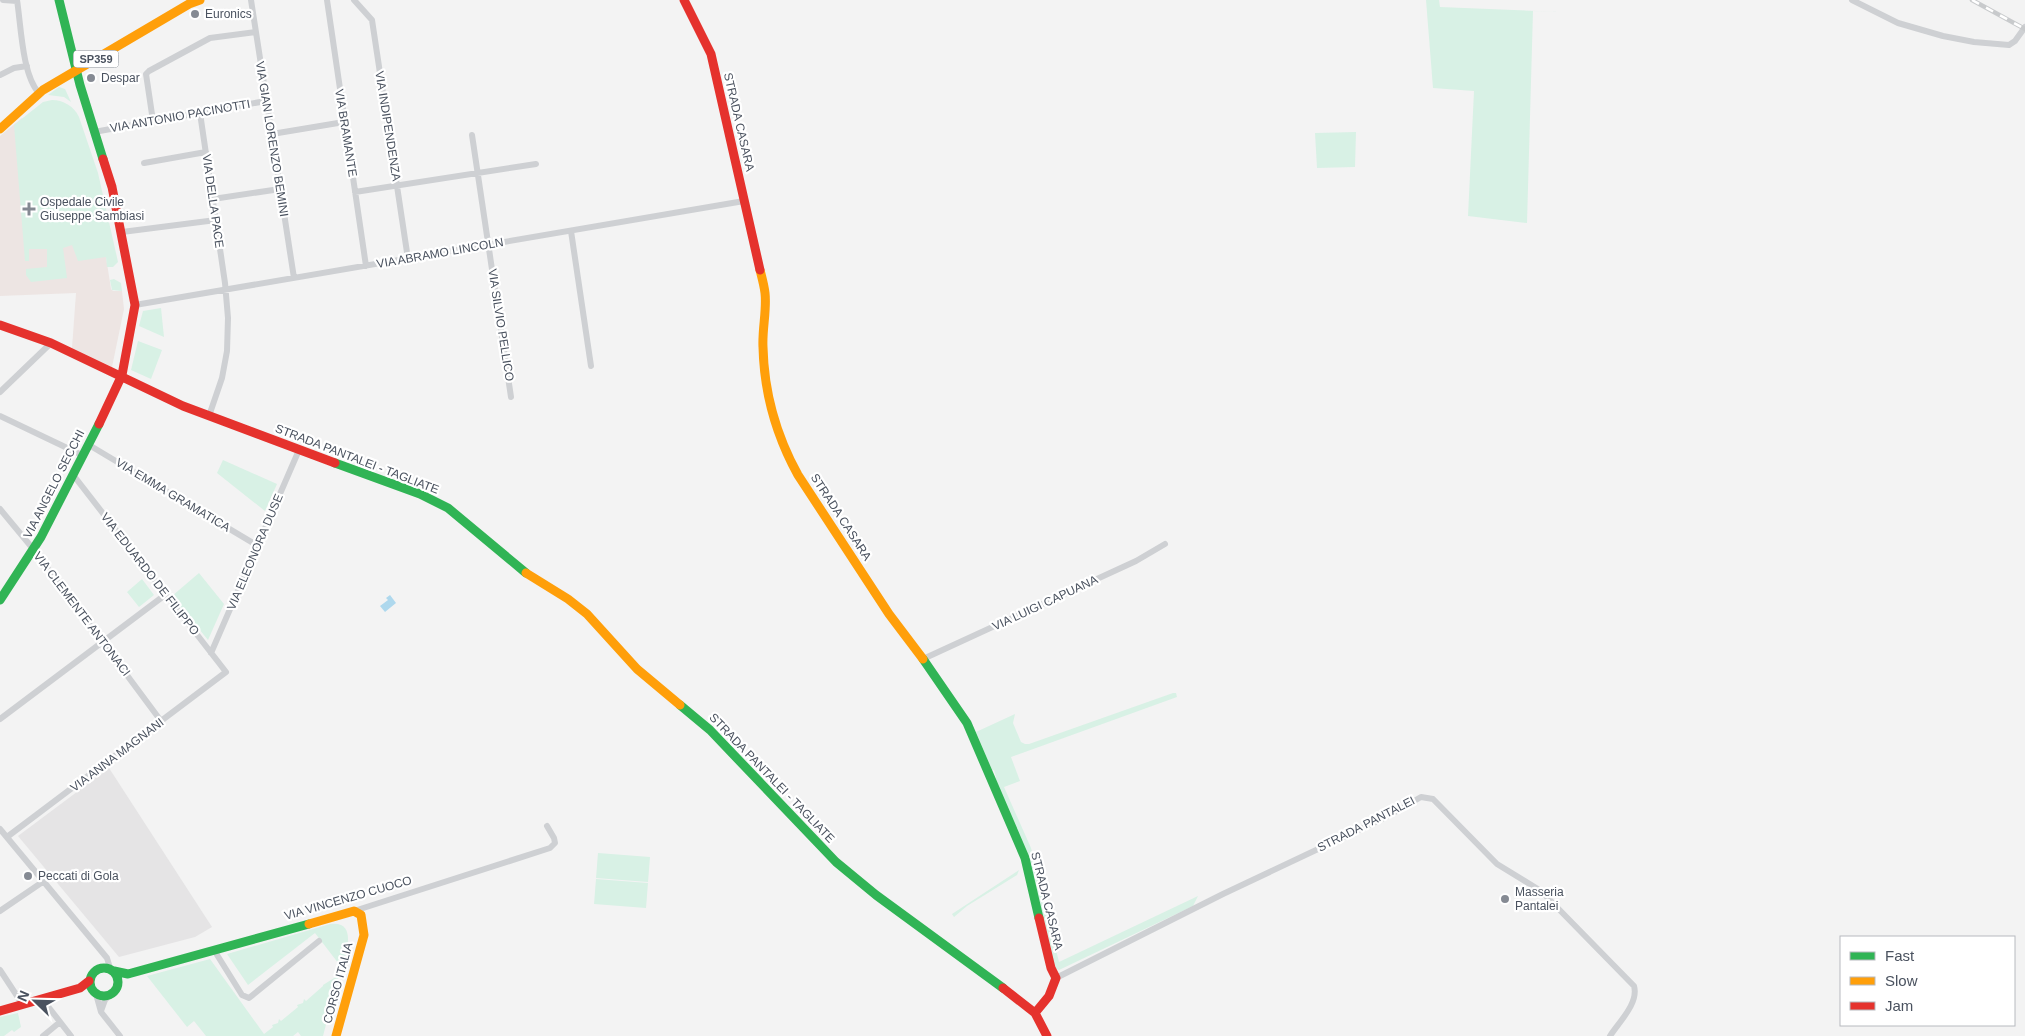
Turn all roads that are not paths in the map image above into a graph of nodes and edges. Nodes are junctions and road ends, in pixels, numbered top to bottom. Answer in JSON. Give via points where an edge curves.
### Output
{"nodes":[{"id":1,"x":3,"y":0,"type":"edge"},
{"id":2,"x":17,"y":0,"type":"edge"},
{"id":3,"x":59,"y":0,"type":"edge"},
{"id":4,"x":200,"y":0,"type":"edge"},
{"id":5,"x":252,"y":0,"type":"edge"},
{"id":6,"x":326,"y":0,"type":"edge"},
{"id":7,"x":354,"y":0,"type":"edge"},
{"id":8,"x":684,"y":0,"type":"edge"},
{"id":9,"x":1852,"y":0,"type":"edge"},
{"id":10,"x":189,"y":2,"type":"edge"},
{"id":11,"x":2025,"y":27,"type":"edge"},
{"id":12,"x":256,"y":32,"type":"junction"},
{"id":13,"x":27,"y":66,"type":"junction"},
{"id":14,"x":76,"y":70,"type":"junction"},
{"id":15,"x":0,"y":75,"type":"edge"},
{"id":16,"x":39,"y":93,"type":"junction"},
{"id":17,"x":266,"y":101,"type":"junction"},
{"id":18,"x":200,"y":113,"type":"junction"},
{"id":19,"x":153,"y":121,"type":"junction"},
{"id":20,"x":344,"y":122,"type":"junction"},
{"id":21,"x":0,"y":128,"type":"edge"},
{"id":22,"x":94,"y":132,"type":"junction"},
{"id":23,"x":272,"y":134,"type":"junction"},
{"id":24,"x":472,"y":135,"type":"dead end"},
{"id":25,"x":206,"y":152,"type":"junction"},
{"id":26,"x":144,"y":163,"type":"dead end"},
{"id":27,"x":536,"y":164,"type":"dead end"},
{"id":28,"x":478,"y":173,"type":"junction"},
{"id":29,"x":398,"y":185,"type":"junction"},
{"id":30,"x":280,"y":189,"type":"junction"},
{"id":31,"x":355,"y":192,"type":"junction"},
{"id":32,"x":213,"y":199,"type":"junction"},
{"id":33,"x":744,"y":201,"type":"junction"},
{"id":34,"x":216,"y":220,"type":"junction"},
{"id":35,"x":571,"y":231,"type":"junction"},
{"id":36,"x":122,"y":232,"type":"junction"},
{"id":37,"x":488,"y":245,"type":"junction"},
{"id":38,"x":408,"y":259,"type":"junction"},
{"id":39,"x":366,"y":266,"type":"junction"},
{"id":40,"x":294,"y":278,"type":"junction"},
{"id":41,"x":225,"y":290,"type":"junction"},
{"id":42,"x":135,"y":305,"type":"junction"},
{"id":43,"x":0,"y":325,"type":"edge"},
{"id":44,"x":51,"y":343,"type":"junction"},
{"id":45,"x":591,"y":366,"type":"dead end"},
{"id":46,"x":122,"y":375,"type":"junction"},
{"id":47,"x":0,"y":392,"type":"edge"},
{"id":48,"x":512,"y":397,"type":"dead end"},
{"id":49,"x":0,"y":416,"type":"edge"},
{"id":50,"x":209,"y":416,"type":"junction"},
{"id":51,"x":89,"y":445,"type":"junction"},
{"id":52,"x":299,"y":450,"type":"junction"},
{"id":53,"x":84,"y":456,"type":"junction"},
{"id":54,"x":74,"y":476,"type":"junction"},
{"id":55,"x":0,"y":509,"type":"edge"},
{"id":56,"x":1165,"y":544,"type":"dead end"},
{"id":57,"x":258,"y":546,"type":"junction"},
{"id":58,"x":34,"y":550,"type":"junction"},
{"id":59,"x":165,"y":594,"type":"junction"},
{"id":60,"x":0,"y":600,"type":"edge"},
{"id":61,"x":102,"y":642,"type":"junction"},
{"id":62,"x":211,"y":653,"type":"junction"},
{"id":63,"x":923,"y":659,"type":"junction"},
{"id":64,"x":226,"y":672,"type":"joint"},
{"id":65,"x":0,"y":719,"type":"edge"},
{"id":66,"x":161,"y":721,"type":"junction"},
{"id":67,"x":547,"y":826,"type":"dead end"},
{"id":68,"x":0,"y":829,"type":"edge"},
{"id":69,"x":7,"y":837,"type":"junction"},
{"id":70,"x":44,"y":881,"type":"junction"},
{"id":71,"x":0,"y":911,"type":"edge"},
{"id":72,"x":354,"y":911,"type":"junction"},
{"id":73,"x":319,"y":941,"type":"dead end"},
{"id":74,"x":214,"y":950,"type":"junction"},
{"id":75,"x":0,"y":970,"type":"edge"},
{"id":76,"x":112,"y":970,"type":"junction"},
{"id":77,"x":128,"y":974,"type":"junction"},
{"id":78,"x":1056,"y":978,"type":"junction"},
{"id":79,"x":118,"y":983,"type":"junction"},
{"id":80,"x":92,"y":988,"type":"junction"},
{"id":81,"x":110,"y":995,"type":"junction"},
{"id":82,"x":43,"y":1000,"type":"junction"},
{"id":83,"x":23,"y":1005,"type":"junction"},
{"id":84,"x":0,"y":1011,"type":"edge"},
{"id":85,"x":101,"y":1012,"type":"junction"},
{"id":86,"x":1035,"y":1013,"type":"junction"},
{"id":87,"x":60,"y":1022,"type":"junction"},
{"id":88,"x":43,"y":1036,"type":"edge"},
{"id":89,"x":71,"y":1036,"type":"edge"},
{"id":90,"x":120,"y":1036,"type":"edge"},
{"id":91,"x":336,"y":1036,"type":"edge"},
{"id":92,"x":1047,"y":1036,"type":"edge"},
{"id":93,"x":1610,"y":1036,"type":"edge"}],
"edges":[{"from":1,"to":2,"type":"street"},
{"from":2,"to":13,"type":"street"},
{"from":3,"to":14,"type":"street","name":"VIA ANGELO SECCHI"},
{"from":4,"to":10,"type":"street","number":"SP359"},
{"from":5,"to":12,"type":"street","name":"VIA GIAN LORENZO BEMINI"},
{"from":6,"to":20,"type":"street","name":"VIA BRAMANTE"},
{"from":7,"to":29,"type":"street","name":"VIA INDIPENDENZA","via":[[372,20]]},
{"from":8,"to":33,"type":"street","name":"STRADA CASARA","via":[[711,54]]},
{"from":9,"to":11,"type":"street","via":[[1898,24],[1960,40],[2008,45]]},
{"from":10,"to":14,"type":"street","number":"SP359"},
{"from":12,"to":17,"type":"street","name":"VIA GIAN LORENZO BEMINI"},
{"from":12,"to":19,"type":"street","via":[[210,38],[148,71]]},
{"from":13,"to":15,"type":"street"},
{"from":13,"to":16,"type":"street","via":[[34,88]]},
{"from":14,"to":16,"type":"street","number":"SP359"},
{"from":14,"to":22,"type":"street","name":"VIA ANGELO SECCHI"},
{"from":16,"to":21,"type":"street","number":"SP359"},
{"from":17,"to":18,"type":"street","name":"VIA ANTONIO PACINOTTI"},
{"from":17,"to":23,"type":"street","name":"VIA GIAN LORENZO BEMINI"},
{"from":18,"to":19,"type":"street","name":"VIA ANTONIO PACINOTTI"},
{"from":18,"to":25,"type":"street","name":"VIA DELLA PACE"},
{"from":19,"to":22,"type":"street","name":"VIA ANTONIO PACINOTTI"},
{"from":20,"to":23,"type":"street"},
{"from":20,"to":31,"type":"street","name":"VIA BRAMANTE"},
{"from":22,"to":36,"type":"street","name":"VIA ANGELO SECCHI","via":[[112,187]]},
{"from":23,"to":30,"type":"street","name":"VIA GIAN LORENZO BEMINI"},
{"from":24,"to":28,"type":"street","name":"VIA SILVIO PELLICO"},
{"from":25,"to":26,"type":"street"},
{"from":25,"to":32,"type":"street","name":"VIA DELLA PACE"},
{"from":27,"to":28,"type":"street"},
{"from":28,"to":29,"type":"street"},
{"from":28,"to":37,"type":"street","name":"VIA SILVIO PELLICO"},
{"from":29,"to":31,"type":"street"},
{"from":29,"to":38,"type":"street","name":"VIA INDIPENDENZA"},
{"from":30,"to":32,"type":"street"},
{"from":30,"to":40,"type":"street","name":"VIA GIAN LORENZO BEMINI"},
{"from":31,"to":39,"type":"street","name":"VIA BRAMANTE"},
{"from":32,"to":34,"type":"street","name":"VIA DELLA PACE"},
{"from":33,"to":35,"type":"street","name":"VIA ABRAMO LINCOLN"},
{"from":33,"to":63,"type":"street","name":"STRADA CASARA","via":[[765,294],[765,376],[775,424],[785,451],[889,614]]},
{"from":34,"to":36,"type":"street"},
{"from":34,"to":41,"type":"street","name":"VIA DELLA PACE"},
{"from":35,"to":37,"type":"street","name":"VIA ABRAMO LINCOLN"},
{"from":35,"to":45,"type":"street"},
{"from":36,"to":42,"type":"street","name":"VIA ANGELO SECCHI"},
{"from":37,"to":38,"type":"street","name":"VIA ABRAMO LINCOLN"},
{"from":37,"to":48,"type":"street","name":"VIA SILVIO PELLICO"},
{"from":38,"to":39,"type":"street","name":"VIA ABRAMO LINCOLN"},
{"from":39,"to":40,"type":"street","name":"VIA ABRAMO LINCOLN"},
{"from":40,"to":41,"type":"street","name":"VIA ABRAMO LINCOLN"},
{"from":41,"to":42,"type":"street","name":"VIA ABRAMO LINCOLN"},
{"from":41,"to":50,"type":"street","name":"VIA DELLA PACE","via":[[227,351]]},
{"from":42,"to":46,"type":"street","name":"VIA ANGELO SECCHI"},
{"from":43,"to":44,"type":"street","name":"STRADA PANTALEI - TAGLIATE"},
{"from":44,"to":46,"type":"street","name":"STRADA PANTALEI - TAGLIATE"},
{"from":44,"to":47,"type":"street"},
{"from":46,"to":50,"type":"street","name":"STRADA PANTALEI - TAGLIATE"},
{"from":46,"to":51,"type":"street","name":"VIA ANGELO SECCHI"},
{"from":49,"to":53,"type":"street"},
{"from":50,"to":52,"type":"street","name":"STRADA PANTALEI - TAGLIATE"},
{"from":51,"to":53,"type":"street","name":"VIA ANGELO SECCHI"},
{"from":51,"to":57,"type":"street","name":"VIA EMMA GRAMATICA"},
{"from":52,"to":57,"type":"street","name":"VIA ELEONORA DUSE"},
{"from":52,"to":86,"type":"street","name":"STRADA PANTALEI - TAGLIATE","via":[[420,494],[448,508],[530,576],[568,598],[637,669],[710,730],[836,862]]},
{"from":53,"to":54,"type":"street","name":"VIA ANGELO SECCHI"},
{"from":54,"to":58,"type":"street","name":"VIA ANGELO SECCHI"},
{"from":54,"to":59,"type":"street","name":"VIA EDUARDO DE FILIPPO"},
{"from":55,"to":58,"type":"street","name":"VIA CLEMENTE ANTONACI"},
{"from":56,"to":63,"type":"street","name":"VIA LUIGI CAPUANA","via":[[1136,561]]},
{"from":57,"to":62,"type":"street","name":"VIA ELEONORA DUSE"},
{"from":58,"to":60,"type":"street","name":"VIA ANGELO SECCHI"},
{"from":58,"to":61,"type":"street","name":"VIA CLEMENTE ANTONACI"},
{"from":59,"to":61,"type":"street"},
{"from":59,"to":62,"type":"street","name":"VIA EDUARDO DE FILIPPO"},
{"from":61,"to":65,"type":"street"},
{"from":61,"to":66,"type":"street","name":"VIA CLEMENTE ANTONACI"},
{"from":62,"to":64,"type":"street","name":"VIA EDUARDO DE FILIPPO"},
{"from":63,"to":78,"type":"street","name":"STRADA CASARA","via":[[967,723],[1025,858]]},
{"from":64,"to":66,"type":"street","name":"VIA ANNA MAGNANI"},
{"from":66,"to":69,"type":"street","name":"VIA ANNA MAGNANI"},
{"from":67,"to":72,"type":"street","name":"VIA VINCENZO CUOCO","via":[[555,843],[550,848]]},
{"from":68,"to":69,"type":"street"},
{"from":69,"to":70,"type":"street"},
{"from":70,"to":71,"type":"street"},
{"from":70,"to":76,"type":"street","via":[[107,958]]},
{"from":72,"to":74,"type":"street","name":"VIA VINCENZO CUOCO"},
{"from":72,"to":91,"type":"street","name":"CORSO ITALIA","via":[[361,915],[364,935]]},
{"from":73,"to":74,"type":"street","via":[[249,998],[242,996]]},
{"from":74,"to":77,"type":"street","name":"VIA VINCENZO CUOCO"},
{"from":75,"to":83,"type":"street"},
{"from":76,"to":77,"type":"street","name":"VIA VINCENZO CUOCO"},
{"from":76,"to":79,"type":"street"},
{"from":76,"to":80,"type":"street","via":[[105,967],[96,969],[90,976]]},
{"from":77,"to":79,"type":"street","name":"VIA VINCENZO CUOCO"},
{"from":78,"to":86,"type":"street","via":[[1049,996]]},
{"from":78,"to":93,"type":"street","name":"STRADA PANTALEI","via":[[1426,796],[1434,798],[1497,864],[1541,891],[1634,986],[1636,991],[1632,1003]]},
{"from":79,"to":81,"type":"street"},
{"from":80,"to":81,"type":"street","via":[[105,996]]},
{"from":80,"to":82,"type":"street","via":[[80,988]]},
{"from":80,"to":85,"type":"street"},
{"from":81,"to":85,"type":"street"},
{"from":82,"to":83,"type":"street"},
{"from":82,"to":87,"type":"street"},
{"from":83,"to":84,"type":"street"},
{"from":85,"to":90,"type":"street"},
{"from":86,"to":92,"type":"street"},
{"from":87,"to":88,"type":"street"},
{"from":87,"to":89,"type":"street"}]}
